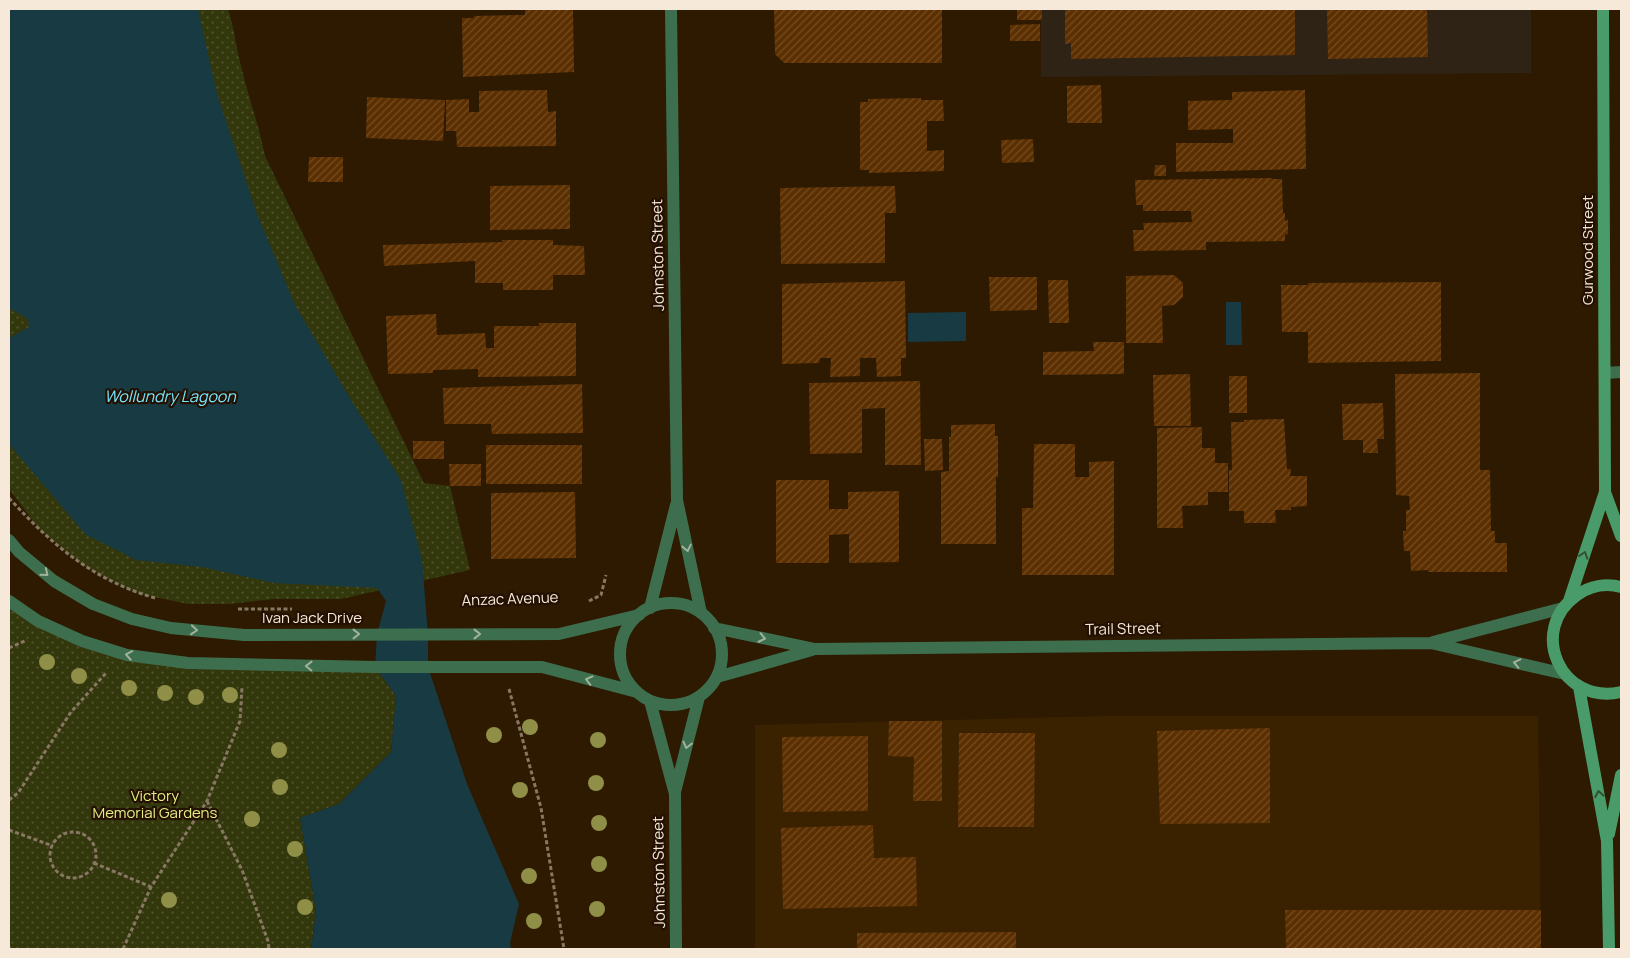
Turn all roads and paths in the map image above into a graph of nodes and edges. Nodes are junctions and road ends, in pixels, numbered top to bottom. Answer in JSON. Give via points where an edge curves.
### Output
{"nodes":[{"id":1,"x":671,"y":9,"type":"edge"},
{"id":2,"x":1603,"y":9,"type":"edge"},
{"id":3,"x":1621,"y":372,"type":"edge"},
{"id":4,"x":1605,"y":373,"type":"junction"},
{"id":5,"x":1605,"y":492,"type":"junction"},
{"id":6,"x":9,"y":498,"type":"edge"},
{"id":7,"x":677,"y":500,"type":"junction"},
{"id":8,"x":1621,"y":536,"type":"edge"},
{"id":9,"x":9,"y":540,"type":"edge"},
{"id":10,"x":606,"y":575,"type":"dead end"},
{"id":11,"x":1621,"y":587,"type":"edge"},
{"id":12,"x":157,"y":599,"type":"dead end"},
{"id":13,"x":9,"y":601,"type":"edge"},
{"id":14,"x":584,"y":603,"type":"dead end"},
{"id":15,"x":1566,"y":604,"type":"junction"},
{"id":16,"x":650,"y":608,"type":"junction"},
{"id":17,"x":235,"y":609,"type":"dead end"},
{"id":18,"x":298,"y":609,"type":"dead end"},
{"id":19,"x":700,"y":613,"type":"junction"},
{"id":20,"x":639,"y":615,"type":"junction"},
{"id":21,"x":714,"y":628,"type":"junction"},
{"id":22,"x":27,"y":640,"type":"dead end"},
{"id":23,"x":1431,"y":643,"type":"junction"},
{"id":24,"x":9,"y":648,"type":"edge"},
{"id":25,"x":815,"y":649,"type":"junction"},
{"id":26,"x":106,"y":673,"type":"dead end"},
{"id":27,"x":1565,"y":674,"type":"junction"},
{"id":28,"x":717,"y":677,"type":"junction"},
{"id":29,"x":508,"y":686,"type":"dead end"},
{"id":30,"x":1579,"y":686,"type":"junction"},
{"id":31,"x":242,"y":687,"type":"dead end"},
{"id":32,"x":637,"y":692,"type":"junction"},
{"id":33,"x":1621,"y":692,"type":"edge"},
{"id":34,"x":699,"y":697,"type":"junction"},
{"id":35,"x":650,"y":701,"type":"junction"},
{"id":36,"x":1621,"y":775,"type":"edge"},
{"id":37,"x":675,"y":794,"type":"junction"},
{"id":38,"x":9,"y":800,"type":"edge"},
{"id":39,"x":207,"y":801,"type":"junction"},
{"id":40,"x":9,"y":830,"type":"edge"},
{"id":41,"x":1607,"y":842,"type":"junction"},
{"id":42,"x":53,"y":846,"type":"junction"},
{"id":43,"x":94,"y":863,"type":"junction"},
{"id":44,"x":151,"y":887,"type":"junction"},
{"id":45,"x":123,"y":949,"type":"edge"},
{"id":46,"x":269,"y":949,"type":"edge"},
{"id":47,"x":564,"y":949,"type":"edge"},
{"id":48,"x":676,"y":949,"type":"edge"},
{"id":49,"x":1608,"y":949,"type":"edge"}],
"edges":[{"from":1,"to":7,"type":"street","name":"Johnston Street"},
{"from":2,"to":4,"type":"main road","name":"Gurwood Street"},
{"from":3,"to":4,"type":"street"},
{"from":4,"to":5,"type":"main road","name":"Gurwood Street"},
{"from":5,"to":8,"type":"main road","name":"Gurwood Street"},
{"from":15,"to":5,"type":"main road","name":"Gurwood Street","one_way":true},
{"from":6,"to":12,"type":"path","via":[[70,557],[133,592]]},
{"from":7,"to":16,"type":"street","name":"Johnston Street"},
{"from":7,"to":19,"type":"street","name":"Johnston Street","one_way":true},
{"from":9,"to":20,"type":"street","name":"Ivan Jack Drive","one_way":true,"via":[[54,581],[93,604],[132,619],[171,628],[244,635],[559,634]]},
{"from":10,"to":14,"type":"path","via":[[601,595]]},
{"from":11,"to":15,"type":"main road","via":[[1598,586],[1582,591]]},
{"from":32,"to":13,"type":"street","one_way":true,"via":[[542,667],[188,663],[127,655],[82,642],[38,621]]},
{"from":15,"to":23,"type":"street","name":"Trail Street"},
{"from":15,"to":27,"type":"main road","name":"Gurwood Street","via":[[1555,624],[1552,641],[1556,659]]},
{"from":16,"to":19,"type":"street","via":[[676,604]]},
{"from":16,"to":20,"type":"street"},
{"from":17,"to":18,"type":"path"},
{"from":19,"to":21,"type":"street"},
{"from":20,"to":32,"type":"street","via":[[621,644],[621,662],[626,678]]},
{"from":21,"to":25,"type":"street","name":"Trail Street","one_way":true},
{"from":21,"to":28,"type":"street","via":[[722,648],[722,663]]},
{"from":22,"to":24,"type":"path"},
{"from":23,"to":25,"type":"street","name":"Trail Street"},
{"from":27,"to":23,"type":"street","name":"Trail Street","one_way":true},
{"from":25,"to":28,"type":"street","name":"Trail Street"},
{"from":26,"to":38,"type":"path","via":[[71,712],[18,793]]},
{"from":27,"to":30,"type":"main road"},
{"from":28,"to":34,"type":"street"},
{"from":29,"to":47,"type":"path","via":[[541,808]]},
{"from":30,"to":33,"type":"main road","via":[[1594,693]]},
{"from":41,"to":30,"type":"main road","one_way":true},
{"from":31,"to":39,"type":"path","via":[[240,721]]},
{"from":32,"to":35,"type":"street"},
{"from":34,"to":35,"type":"street","via":[[684,704]]},
{"from":34,"to":37,"type":"street","name":"Johnston Street","one_way":true},
{"from":35,"to":37,"type":"street","name":"Johnston Street"},
{"from":36,"to":41,"type":"main road"},
{"from":37,"to":48,"type":"street","name":"Johnston Street"},
{"from":39,"to":44,"type":"path"},
{"from":39,"to":46,"type":"path","via":[[242,870]]},
{"from":40,"to":42,"type":"path"},
{"from":41,"to":49,"type":"main road"},
{"from":42,"to":43,"type":"path","via":[[66,833],[81,834],[92,842]]},
{"from":42,"to":43,"type":"path","via":[[51,858],[54,866],[65,876],[86,874]]},
{"from":43,"to":44,"type":"path"},
{"from":44,"to":45,"type":"path"}]}
